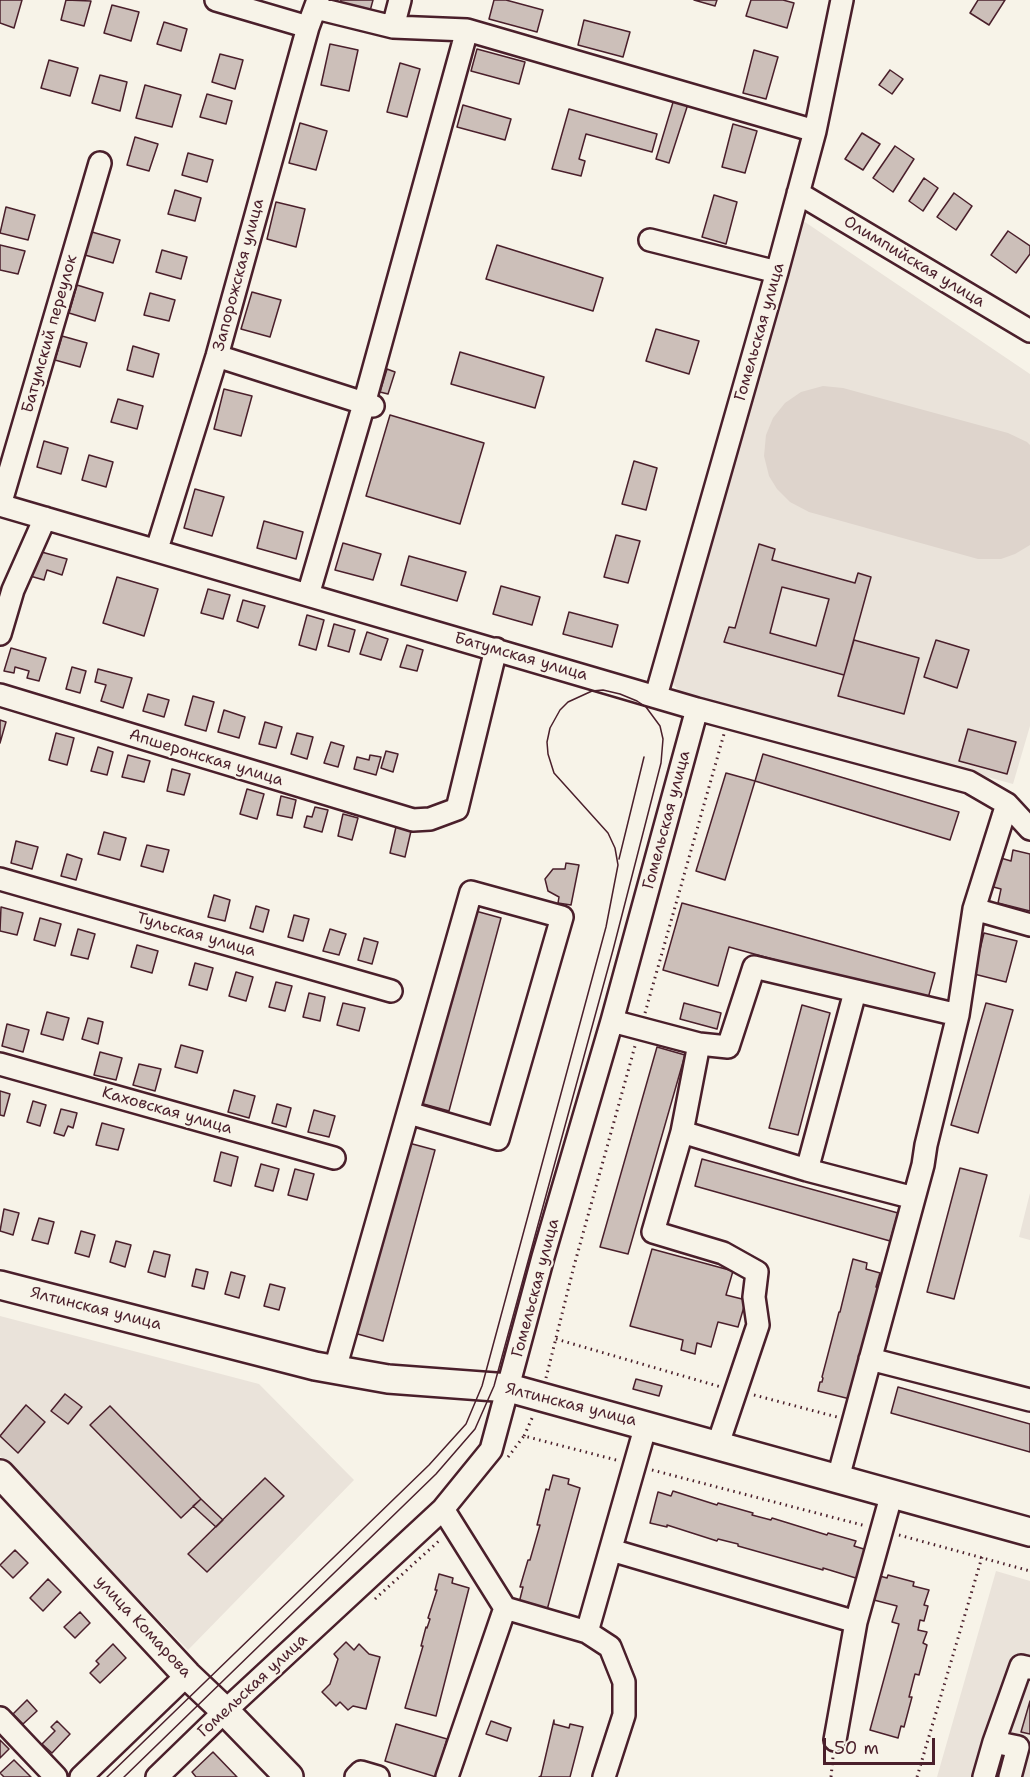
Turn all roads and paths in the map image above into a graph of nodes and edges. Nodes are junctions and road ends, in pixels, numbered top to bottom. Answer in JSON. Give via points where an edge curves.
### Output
{"nodes":[{"id":1,"x":216,"y":0,"type":"edge"},
{"id":2,"x":400,"y":0,"type":"edge"},
{"id":3,"x":842,"y":0,"type":"edge"},
{"id":4,"x":314,"y":12,"type":"edge"},
{"id":5,"x":393,"y":27,"type":"junction"},
{"id":6,"x":467,"y":30,"type":"junction"},
{"id":7,"x":815,"y":131,"type":"junction"},
{"id":8,"x":100,"y":163,"type":"dead end"},
{"id":9,"x":798,"y":193,"type":"junction"},
{"id":10,"x":650,"y":240,"type":"dead end"},
{"id":11,"x":777,"y":272,"type":"junction"},
{"id":12,"x":1030,"y":331,"type":"edge"},
{"id":13,"x":217,"y":356,"type":"junction"},
{"id":14,"x":369,"y":405,"type":"junction"},
{"id":15,"x":0,"y":505,"type":"edge"},
{"id":16,"x":45,"y":518,"type":"junction"},
{"id":17,"x":157,"y":549,"type":"junction"},
{"id":18,"x":308,"y":595,"type":"junction"},
{"id":19,"x":0,"y":634,"type":"edge"},
{"id":20,"x":496,"y":649,"type":"junction"},
{"id":21,"x":0,"y":695,"type":"edge"},
{"id":22,"x":656,"y":696,"type":"junction"},
{"id":23,"x":697,"y":709,"type":"junction"},
{"id":24,"x":728,"y":717,"type":"junction"},
{"id":25,"x":1007,"y":804,"type":"junction"},
{"id":26,"x":1030,"y":829,"type":"edge"},
{"id":27,"x":0,"y":879,"type":"edge"},
{"id":28,"x":974,"y":909,"type":"junction"},
{"id":29,"x":1030,"y":925,"type":"edge"},
{"id":30,"x":391,"y":991,"type":"dead end"},
{"id":31,"x":855,"y":992,"type":"junction"},
{"id":32,"x":958,"y":1015,"type":"junction"},
{"id":33,"x":612,"y":1021,"type":"junction"},
{"id":34,"x":640,"y":1029,"type":"junction"},
{"id":35,"x":699,"y":1044,"type":"junction"},
{"id":36,"x":0,"y":1064,"type":"edge"},
{"id":37,"x":409,"y":1113,"type":"junction"},
{"id":38,"x":682,"y":1132,"type":"junction"},
{"id":39,"x":334,"y":1158,"type":"dead end"},
{"id":40,"x":807,"y":1170,"type":"junction"},
{"id":41,"x":914,"y":1198,"type":"junction"},
{"id":42,"x":0,"y":1285,"type":"edge"},
{"id":43,"x":556,"y":1340,"type":"junction"},
{"id":44,"x":870,"y":1359,"type":"junction"},
{"id":45,"x":335,"y":1370,"type":"junction"},
{"id":46,"x":509,"y":1388,"type":"junction"},
{"id":47,"x":735,"y":1390,"type":"junction"},
{"id":48,"x":541,"y":1396,"type":"junction"},
{"id":49,"x":1030,"y":1400,"type":"edge"},
{"id":50,"x":853,"y":1421,"type":"junction"},
{"id":51,"x":646,"y":1425,"type":"junction"},
{"id":52,"x":525,"y":1436,"type":"dead end"},
{"id":53,"x":718,"y":1444,"type":"junction"},
{"id":54,"x":0,"y":1474,"type":"edge"},
{"id":55,"x":838,"y":1478,"type":"junction"},
{"id":56,"x":892,"y":1493,"type":"junction"},
{"id":57,"x":443,"y":1509,"type":"junction"},
{"id":58,"x":1030,"y":1532,"type":"edge"},
{"id":59,"x":611,"y":1550,"type":"junction"},
{"id":60,"x":982,"y":1557,"type":"dead end"},
{"id":61,"x":505,"y":1608,"type":"junction"},
{"id":62,"x":856,"y":1622,"type":"junction"},
{"id":63,"x":587,"y":1632,"type":"junction"},
{"id":64,"x":1030,"y":1668,"type":"edge"},
{"id":65,"x":187,"y":1675,"type":"junction"},
{"id":66,"x":225,"y":1711,"type":"junction"},
{"id":67,"x":0,"y":1718,"type":"edge"},
{"id":68,"x":836,"y":1740,"type":"dead end"},
{"id":69,"x":994,"y":1742,"type":"junction"},
{"id":70,"x":56,"y":1777,"type":"edge"},
{"id":71,"x":81,"y":1777,"type":"edge"},
{"id":72,"x":157,"y":1777,"type":"edge"},
{"id":73,"x":288,"y":1777,"type":"edge"},
{"id":74,"x":356,"y":1777,"type":"edge"},
{"id":75,"x":378,"y":1777,"type":"edge"},
{"id":76,"x":447,"y":1777,"type":"edge"},
{"id":77,"x":604,"y":1777,"type":"edge"},
{"id":78,"x":917,"y":1777,"type":"edge"},
{"id":79,"x":984,"y":1777,"type":"edge"},
{"id":80,"x":1010,"y":1777,"type":"edge"}],
"edges":[{"from":1,"to":4,"type":"street"},
{"from":2,"to":5,"type":"street"},
{"from":3,"to":7,"type":"street","name":"Гомельская улица"},
{"from":4,"to":5,"type":"street"},
{"from":4,"to":13,"type":"street","name":"Запорожская улица"},
{"from":5,"to":6,"type":"street"},
{"from":6,"to":7,"type":"street"},
{"from":6,"to":14,"type":"street"},
{"from":7,"to":9,"type":"street","name":"Гомельская улица"},
{"from":8,"to":15,"type":"street","name":"Батумский переулок"},
{"from":9,"to":11,"type":"street","name":"Гомельская улица"},
{"from":9,"to":12,"type":"street","name":"Олимпийская улица"},
{"from":10,"to":11,"type":"street"},
{"from":11,"to":22,"type":"street","name":"Гомельская улица"},
{"from":13,"to":14,"type":"street"},
{"from":13,"to":17,"type":"street","name":"Запорожская улица"},
{"from":14,"to":18,"type":"street"},
{"from":15,"to":16,"type":"street","name":"Батумская улица"},
{"from":16,"to":17,"type":"street","name":"Батумская улица"},
{"from":16,"to":19,"type":"street","via":[[13,590]]},
{"from":17,"to":18,"type":"street","name":"Батумская улица"},
{"from":18,"to":20,"type":"street","name":"Батумская улица"},
{"from":20,"to":21,"type":"street","name":"Апшеронская улица","via":[[457,810],[430,819],[413,820]]},
{"from":20,"to":22,"type":"street","name":"Батумская улица"},
{"from":22,"to":23,"type":"street","name":"Батумская улица"},
{"from":23,"to":24,"type":"street","name":"Батумская улица"},
{"from":23,"to":33,"type":"street","name":"Гомельская улица"},
{"from":24,"to":25,"type":"street","name":"Батумская улица","via":[[969,782]]},
{"from":24,"to":34,"type":"path"},
{"from":25,"to":26,"type":"street","name":"Батумская улица"},
{"from":25,"to":28,"type":"street"},
{"from":27,"to":30,"type":"street","name":"Тульская улица"},
{"from":28,"to":29,"type":"street"},
{"from":28,"to":32,"type":"street"},
{"from":31,"to":32,"type":"street"},
{"from":31,"to":35,"type":"street","via":[[753,967],[728,1047]]},
{"from":31,"to":40,"type":"street"},
{"from":32,"to":41,"type":"street"},
{"from":33,"to":34,"type":"street"},
{"from":33,"to":46,"type":"street","name":"Гомельская улица"},
{"from":34,"to":35,"type":"street"},
{"from":34,"to":43,"type":"path"},
{"from":35,"to":38,"type":"street"},
{"from":36,"to":39,"type":"street","name":"Каховская улица"},
{"from":37,"to":37,"type":"street","via":[[471,892],[562,917],[498,1139]]},
{"from":37,"to":45,"type":"street"},
{"from":38,"to":40,"type":"street"},
{"from":38,"to":47,"type":"street","via":[[653,1232],[723,1253],[758,1272],[754,1297],[758,1325]]},
{"from":40,"to":41,"type":"street"},
{"from":41,"to":44,"type":"street"},
{"from":42,"to":45,"type":"main road","name":"Ялтинская улица"},
{"from":43,"to":47,"type":"path"},
{"from":43,"to":48,"type":"path"},
{"from":44,"to":49,"type":"street"},
{"from":44,"to":50,"type":"street"},
{"from":45,"to":46,"type":"main road","name":"Ялтинская улица","via":[[388,1379]]},
{"from":46,"to":48,"type":"main road","name":"Ялтинская улица"},
{"from":46,"to":57,"type":"street","name":"Гомельская улица","via":[[491,1450]]},
{"from":47,"to":50,"type":"path"},
{"from":47,"to":53,"type":"street"},
{"from":48,"to":51,"type":"main road","name":"Ялтинская улица"},
{"from":48,"to":52,"type":"path"},
{"from":50,"to":55,"type":"street"},
{"from":51,"to":53,"type":"main road","name":"Ялтинская улица"},
{"from":51,"to":59,"type":"street"},
{"from":53,"to":55,"type":"main road","name":"Ялтинская улица"},
{"from":54,"to":65,"type":"main road","name":"улица Комарова"},
{"from":55,"to":56,"type":"main road","name":"Ялтинская улица"},
{"from":56,"to":58,"type":"main road","name":"Ялтинская улица"},
{"from":56,"to":62,"type":"street"},
{"from":57,"to":61,"type":"street"},
{"from":57,"to":66,"type":"street","name":"Гомельская улица"},
{"from":59,"to":62,"type":"street"},
{"from":59,"to":63,"type":"street"},
{"from":60,"to":78,"type":"path"},
{"from":61,"to":63,"type":"street"},
{"from":61,"to":76,"type":"street"},
{"from":62,"to":68,"type":"street"},
{"from":63,"to":77,"type":"street","via":[[610,1647],[624,1682],[624,1715]]},
{"from":64,"to":69,"type":"street","via":[[1021,1666]]},
{"from":65,"to":66,"type":"main road","name":"улица Комарова"},
{"from":65,"to":71,"type":"street"},
{"from":66,"to":72,"type":"street","name":"Гомельская улица"},
{"from":66,"to":73,"type":"main road","name":"улица Комарова"},
{"from":67,"to":70,"type":"street"},
{"from":69,"to":79,"type":"street"},
{"from":69,"to":80,"type":"street","via":[[1018,1748]]},
{"from":74,"to":75,"type":"street","via":[[361,1772]]}]}
